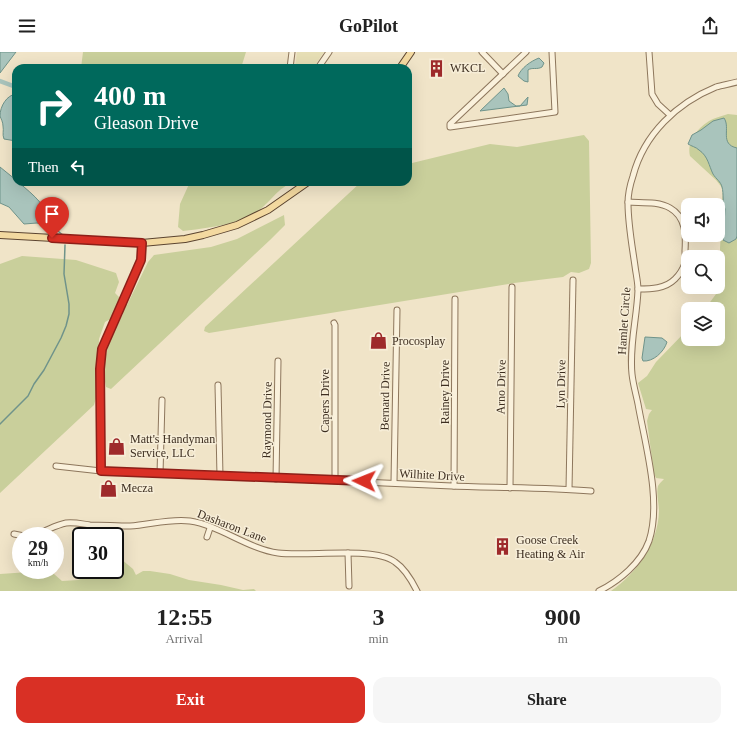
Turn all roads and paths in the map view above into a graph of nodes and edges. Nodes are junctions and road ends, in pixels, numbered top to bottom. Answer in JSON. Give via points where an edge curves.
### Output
{"nodes":[{"id":1,"x":292,"y":52,"type":"edge"},
{"id":2,"x":328,"y":52,"type":"edge"},
{"id":3,"x":412,"y":52,"type":"edge"},
{"id":4,"x":482,"y":52,"type":"edge"},
{"id":5,"x":526,"y":52,"type":"edge"},
{"id":6,"x":552,"y":52,"type":"edge"},
{"id":7,"x":649,"y":52,"type":"edge"},
{"id":8,"x":290,"y":64,"type":"edge"},
{"id":9,"x":320,"y":64,"type":"edge"},
{"id":10,"x":403,"y":64,"type":"edge"},
{"id":11,"x":503,"y":74,"type":"junction"},
{"id":12,"x":737,"y":82,"type":"edge"},
{"id":13,"x":670,"y":115,"type":"junction"},
{"id":14,"x":302,"y":186,"type":"edge"},
{"id":15,"x":628,"y":202,"type":"junction"},
{"id":16,"x":0,"y":235,"type":"edge"},
{"id":17,"x":142,"y":243,"type":"junction"},
{"id":18,"x":573,"y":280,"type":"dead end"},
{"id":19,"x":512,"y":287,"type":"dead end"},
{"id":20,"x":638,"y":289,"type":"junction"},
{"id":21,"x":455,"y":299,"type":"dead end"},
{"id":22,"x":397,"y":310,"type":"dead end"},
{"id":23,"x":334,"y":323,"type":"dead end"},
{"id":24,"x":278,"y":361,"type":"dead end"},
{"id":25,"x":218,"y":385,"type":"dead end"},
{"id":26,"x":162,"y":400,"type":"dead end"},
{"id":27,"x":56,"y":466,"type":"dead end"},
{"id":28,"x":101,"y":471,"type":"junction"},
{"id":29,"x":160,"y":474,"type":"junction"},
{"id":30,"x":220,"y":476,"type":"junction"},
{"id":31,"x":276,"y":479,"type":"junction"},
{"id":32,"x":335,"y":480,"type":"junction"},
{"id":33,"x":394,"y":482,"type":"junction"},
{"id":34,"x":454,"y":486,"type":"junction"},
{"id":35,"x":510,"y":488,"type":"junction"},
{"id":36,"x":569,"y":489,"type":"junction"},
{"id":37,"x":592,"y":491,"type":"dead end"},
{"id":38,"x":52,"y":527,"type":"edge"},
{"id":39,"x":210,"y":528,"type":"junction"},
{"id":40,"x":207,"y":536,"type":"dead end"},
{"id":41,"x":348,"y":553,"type":"junction"},
{"id":42,"x":349,"y":586,"type":"dead end"},
{"id":43,"x":417,"y":591,"type":"edge"},
{"id":44,"x":600,"y":591,"type":"edge"}],
"edges":[{"from":1,"to":8,"type":"street"},
{"from":2,"to":9,"type":"street"},
{"from":3,"to":10,"type":"main road"},
{"from":4,"to":11,"type":"street"},
{"from":5,"to":11,"type":"street"},
{"from":6,"to":11,"type":"street","via":[[555,112],[450,127],[450,124]]},
{"from":7,"to":13,"type":"street","via":[[652,94]]},
{"from":12,"to":13,"type":"street","name":"Hamlet Circle","via":[[718,87],[684,104]]},
{"from":13,"to":15,"type":"street","name":"Hamlet Circle","via":[[641,154]]},
{"from":14,"to":17,"type":"main road","via":[[268,210],[237,225],[203,235]]},
{"from":15,"to":20,"type":"street","name":"Hamlet Circle"},
{"from":15,"to":20,"type":"street","via":[[668,206],[678,216],[685,229],[685,264],[680,274],[658,288]]},
{"from":16,"to":17,"type":"main road"},
{"from":17,"to":28,"type":"street","via":[[141,260],[102,349]]},
{"from":18,"to":36,"type":"street","name":"Lyn Drive"},
{"from":19,"to":35,"type":"street","name":"Arno Drive"},
{"from":20,"to":44,"type":"street","name":"Hamlet Circle","via":[[631,348],[632,375],[654,491],[654,515],[649,541],[640,557],[627,572]]},
{"from":21,"to":34,"type":"street","name":"Rainey Drive"},
{"from":22,"to":33,"type":"street","name":"Bernard Drive"},
{"from":23,"to":32,"type":"street","name":"Capers Drive"},
{"from":24,"to":31,"type":"street","name":"Raymond Drive"},
{"from":25,"to":30,"type":"street"},
{"from":26,"to":29,"type":"street"},
{"from":27,"to":28,"type":"street","name":"Wilhite Drive"},
{"from":28,"to":29,"type":"street","name":"Wilhite Drive"},
{"from":29,"to":30,"type":"street","name":"Wilhite Drive"},
{"from":30,"to":31,"type":"street","name":"Wilhite Drive"},
{"from":31,"to":32,"type":"street","name":"Wilhite Drive"},
{"from":32,"to":33,"type":"street","name":"Wilhite Drive"},
{"from":33,"to":34,"type":"street","name":"Wilhite Drive"},
{"from":34,"to":35,"type":"street","name":"Wilhite Drive"},
{"from":35,"to":36,"type":"street","name":"Wilhite Drive"},
{"from":36,"to":37,"type":"street","name":"Wilhite Drive"},
{"from":38,"to":39,"type":"street","name":"Dasharon Lane","via":[[75,522],[131,526],[189,521]]},
{"from":39,"to":40,"type":"street"},
{"from":39,"to":41,"type":"street","name":"Dasharon Lane","via":[[276,553]]},
{"from":41,"to":42,"type":"street"},
{"from":41,"to":43,"type":"street","name":"Dasharon Lane","via":[[382,556],[395,562]]}]}
